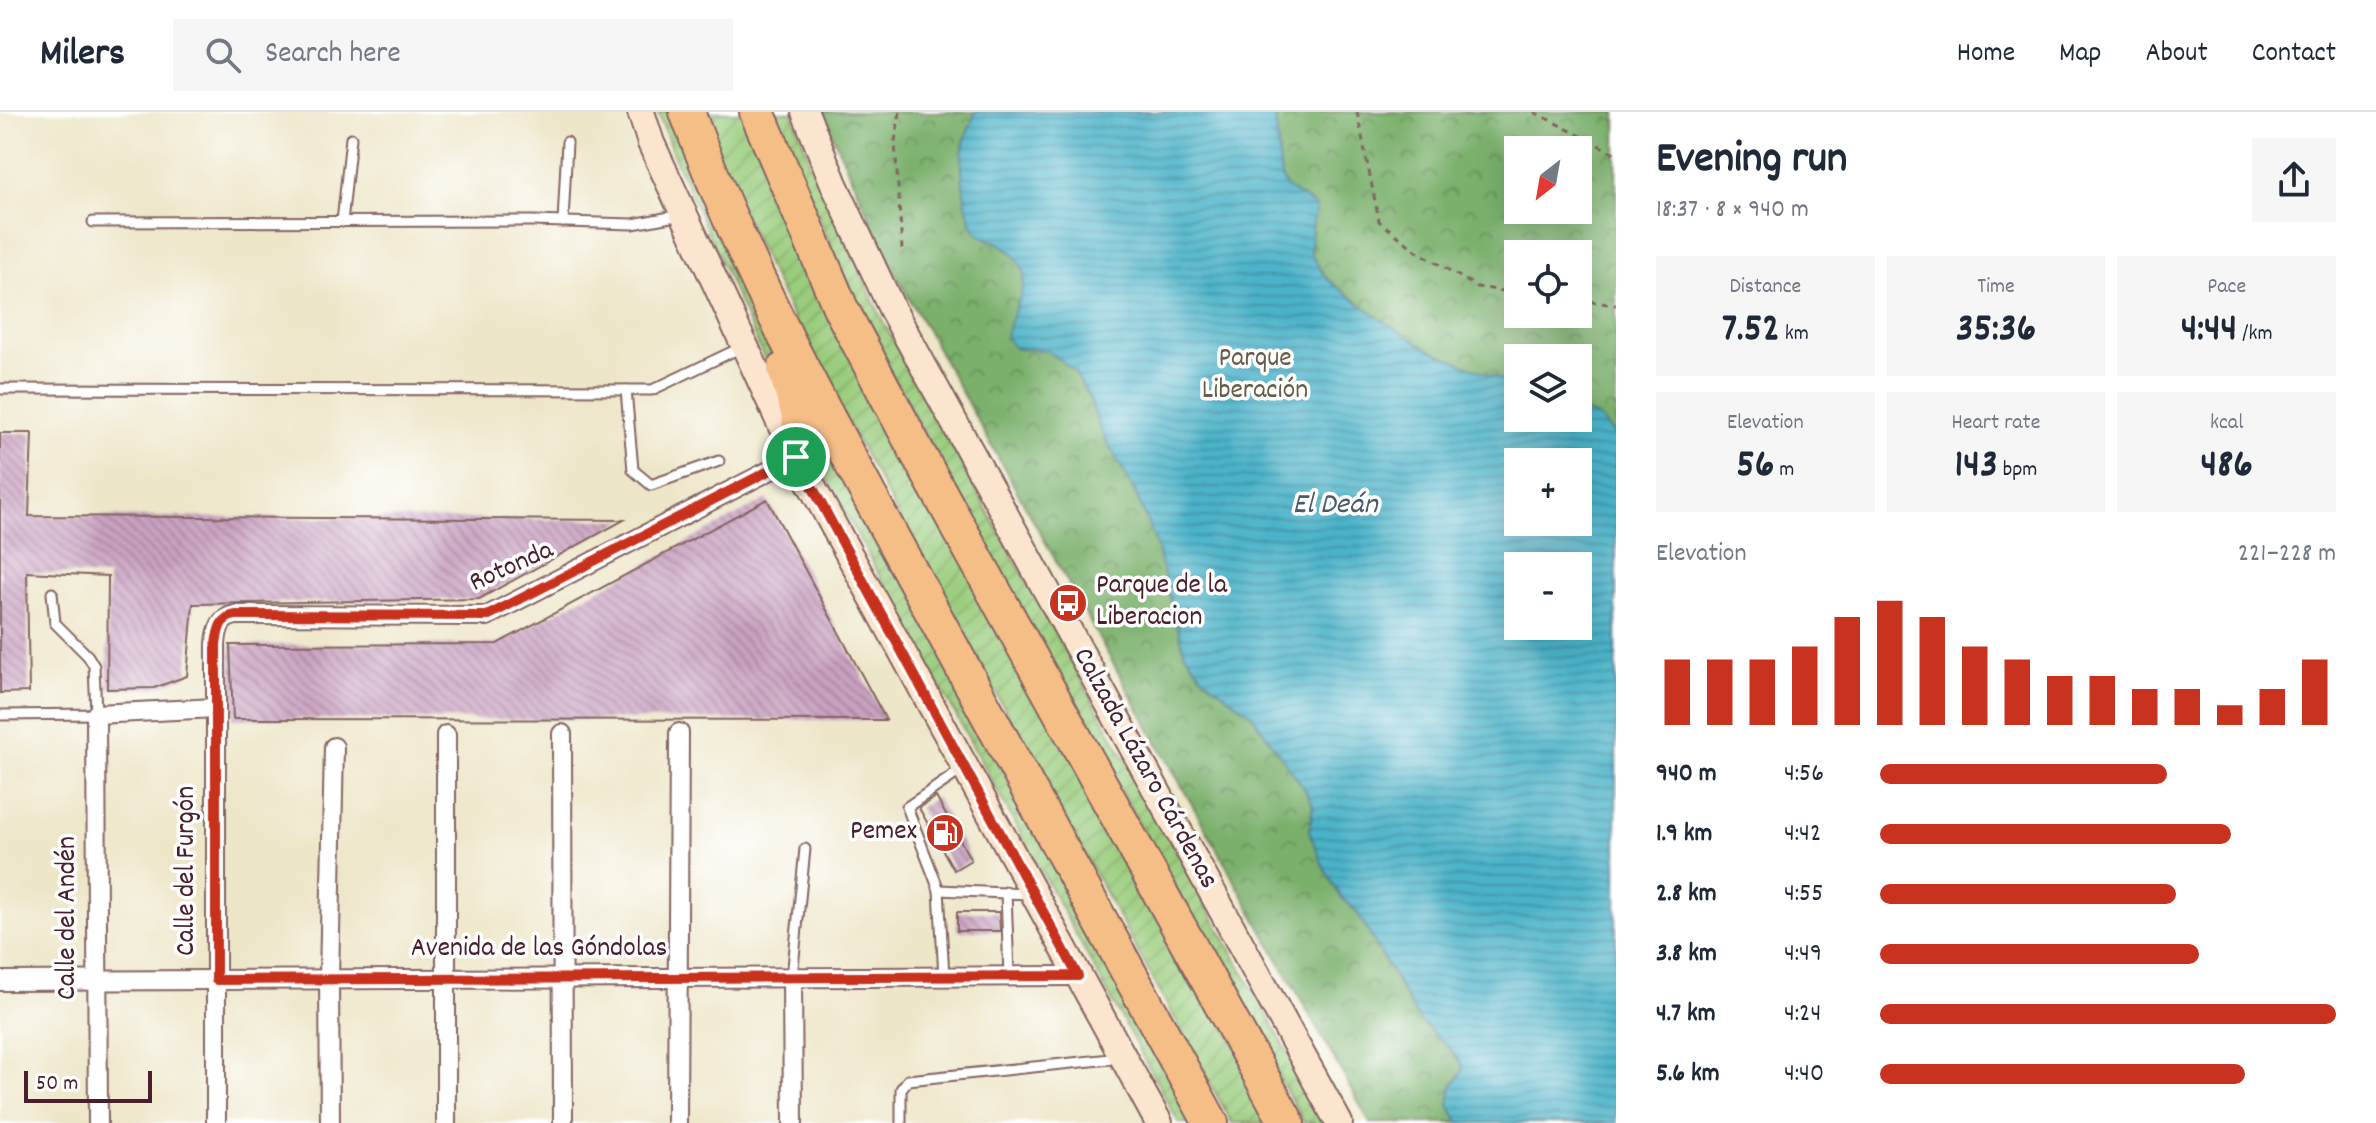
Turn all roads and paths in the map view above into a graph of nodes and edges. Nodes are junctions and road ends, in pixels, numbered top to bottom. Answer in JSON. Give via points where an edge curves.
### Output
{"nodes":[{"id":1,"x":641,"y":112,"type":"edge"},
{"id":2,"x":687,"y":112,"type":"edge"},
{"id":3,"x":757,"y":112,"type":"edge"},
{"id":4,"x":805,"y":112,"type":"edge"},
{"id":5,"x":900,"y":112,"type":"edge"},
{"id":6,"x":1357,"y":112,"type":"edge"},
{"id":7,"x":1534,"y":112,"type":"edge"},
{"id":8,"x":351,"y":138,"type":"dead end"},
{"id":9,"x":567,"y":142,"type":"dead end"},
{"id":10,"x":1616,"y":154,"type":"edge"},
{"id":11,"x":685,"y":215,"type":"junction"},
{"id":12,"x":93,"y":222,"type":"dead end"},
{"id":13,"x":342,"y":222,"type":"junction"},
{"id":14,"x":563,"y":222,"type":"junction"},
{"id":15,"x":902,"y":249,"type":"dead end"},
{"id":16,"x":756,"y":273,"type":"junction"},
{"id":17,"x":1504,"y":291,"type":"edge"},
{"id":18,"x":1592,"y":302,"type":"edge"},
{"id":19,"x":1616,"y":305,"type":"edge"},
{"id":20,"x":745,"y":346,"type":"junction"},
{"id":21,"x":0,"y":389,"type":"edge"},
{"id":22,"x":626,"y":390,"type":"junction"},
{"id":23,"x":796,"y":457,"type":"junction"},
{"id":24,"x":719,"y":461,"type":"dead end"},
{"id":25,"x":52,"y":593,"type":"dead end"},
{"id":26,"x":224,"y":620,"type":"joint"},
{"id":27,"x":216,"y":708,"type":"junction"},
{"id":28,"x":96,"y":714,"type":"junction"},
{"id":29,"x":0,"y":715,"type":"edge"},
{"id":30,"x":679,"y":733,"type":"dead end"},
{"id":31,"x":562,"y":734,"type":"dead end"},
{"id":32,"x":446,"y":735,"type":"dead end"},
{"id":33,"x":334,"y":747,"type":"dead end"},
{"id":34,"x":964,"y":769,"type":"junction"},
{"id":35,"x":805,"y":849,"type":"dead end"},
{"id":36,"x":939,"y":890,"type":"junction"},
{"id":37,"x":1019,"y":893,"type":"junction"},
{"id":38,"x":944,"y":976,"type":"junction"},
{"id":39,"x":1009,"y":976,"type":"junction"},
{"id":40,"x":1078,"y":976,"type":"junction"},
{"id":41,"x":792,"y":977,"type":"junction"},
{"id":42,"x":563,"y":978,"type":"junction"},
{"id":43,"x":677,"y":978,"type":"junction"},
{"id":44,"x":329,"y":979,"type":"junction"},
{"id":45,"x":446,"y":979,"type":"junction"},
{"id":46,"x":97,"y":980,"type":"junction"},
{"id":47,"x":216,"y":980,"type":"junction"},
{"id":48,"x":0,"y":981,"type":"edge"},
{"id":49,"x":1123,"y":1058,"type":"junction"},
{"id":50,"x":98,"y":1123,"type":"edge"},
{"id":51,"x":216,"y":1123,"type":"edge"},
{"id":52,"x":330,"y":1123,"type":"edge"},
{"id":53,"x":446,"y":1123,"type":"edge"},
{"id":54,"x":563,"y":1123,"type":"edge"},
{"id":55,"x":677,"y":1123,"type":"edge"},
{"id":56,"x":793,"y":1123,"type":"edge"},
{"id":57,"x":901,"y":1123,"type":"edge"},
{"id":58,"x":1159,"y":1123,"type":"edge"},
{"id":59,"x":1211,"y":1123,"type":"edge"},
{"id":60,"x":1287,"y":1123,"type":"edge"},
{"id":61,"x":1339,"y":1123,"type":"edge"}],
"edges":[{"from":1,"to":11,"type":"main road"},
{"from":2,"to":16,"type":"highway"},
{"from":3,"to":60,"type":"highway","name":"Calzada Lázaro Cárdenas","via":[[841,309]]},
{"from":4,"to":61,"type":"main road","name":"Calzada Lázaro Cárdenas","via":[[892,309]]},
{"from":5,"to":15,"type":"path","via":[[895,141]]},
{"from":6,"to":17,"type":"path","via":[[1379,221],[1477,287]]},
{"from":7,"to":10,"type":"path"},
{"from":8,"to":13,"type":"lane"},
{"from":9,"to":14,"type":"lane"},
{"from":11,"to":14,"type":"lane","via":[[633,224]]},
{"from":11,"to":20,"type":"main road"},
{"from":12,"to":13,"type":"lane"},
{"from":13,"to":14,"type":"lane"},
{"from":16,"to":23,"type":"highway","via":[[800,418]]},
{"from":16,"to":59,"type":"highway","via":[[834,430]]},
{"from":18,"to":19,"type":"path"},
{"from":20,"to":22,"type":"lane","via":[[652,390]]},
{"from":20,"to":23,"type":"main road"},
{"from":21,"to":22,"type":"lane"},
{"from":22,"to":24,"type":"lane","via":[[633,470],[651,485]]},
{"from":23,"to":26,"type":"street","name":"Rotonda","via":[[487,616],[236,615]]},
{"from":23,"to":34,"type":"main road"},
{"from":25,"to":28,"type":"lane","via":[[55,623],[94,666]]},
{"from":26,"to":27,"type":"street","name":"Calle del Furgón","via":[[217,632]]},
{"from":27,"to":28,"type":"street"},
{"from":27,"to":47,"type":"street","name":"Calle del Furgón"},
{"from":28,"to":29,"type":"lane"},
{"from":28,"to":46,"type":"street","name":"Calle del Andén"},
{"from":30,"to":43,"type":"street"},
{"from":31,"to":42,"type":"street"},
{"from":32,"to":45,"type":"street"},
{"from":33,"to":44,"type":"street"},
{"from":34,"to":36,"type":"lane","via":[[907,807]]},
{"from":34,"to":37,"type":"main road"},
{"from":35,"to":41,"type":"lane"},
{"from":36,"to":37,"type":"lane"},
{"from":36,"to":38,"type":"lane"},
{"from":37,"to":39,"type":"lane"},
{"from":37,"to":40,"type":"main road"},
{"from":38,"to":39,"type":"street","name":"Avenida de las Góndolas"},
{"from":38,"to":41,"type":"street","name":"Avenida de las Góndolas"},
{"from":39,"to":40,"type":"street","name":"Avenida de las Góndolas"},
{"from":40,"to":49,"type":"main road"},
{"from":41,"to":43,"type":"street","name":"Avenida de las Góndolas"},
{"from":41,"to":56,"type":"street"},
{"from":42,"to":43,"type":"street","name":"Avenida de las Góndolas"},
{"from":42,"to":45,"type":"street","name":"Avenida de las Góndolas"},
{"from":42,"to":54,"type":"street"},
{"from":43,"to":55,"type":"street"},
{"from":44,"to":45,"type":"street","name":"Avenida de las Góndolas"},
{"from":44,"to":47,"type":"street","name":"Avenida de las Góndolas"},
{"from":44,"to":52,"type":"street"},
{"from":45,"to":53,"type":"street"},
{"from":46,"to":47,"type":"street","name":"Avenida de las Góndolas"},
{"from":46,"to":48,"type":"street","name":"Avenida de las Góndolas"},
{"from":46,"to":50,"type":"street","name":"Calle del Andén"},
{"from":47,"to":51,"type":"street","name":"Calle del Furgón"},
{"from":49,"to":57,"type":"lane","via":[[908,1080],[901,1089]]},
{"from":49,"to":58,"type":"main road"}]}
